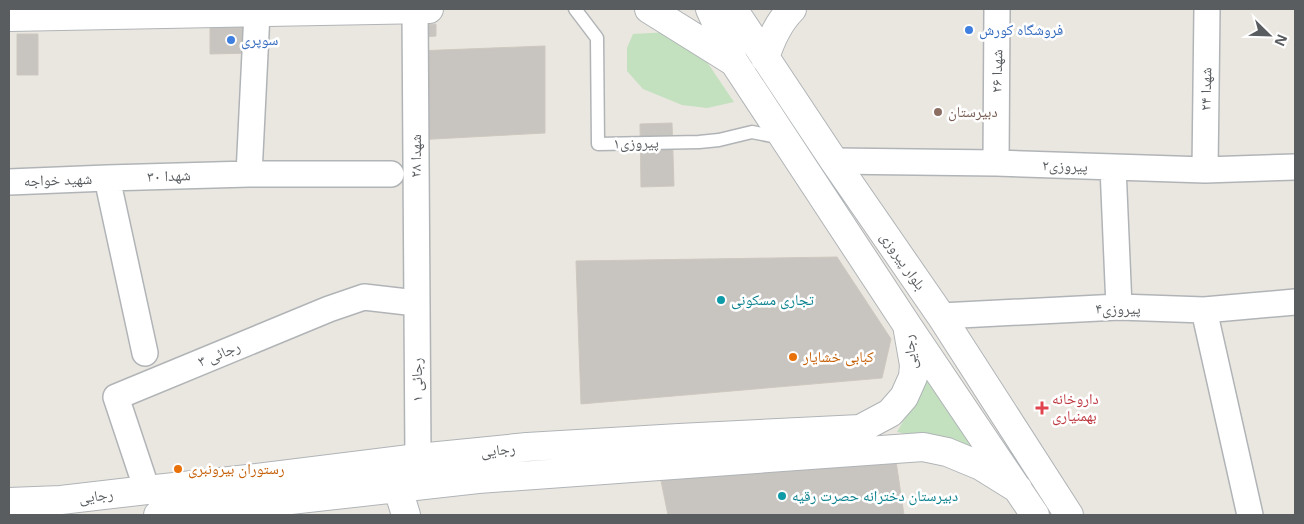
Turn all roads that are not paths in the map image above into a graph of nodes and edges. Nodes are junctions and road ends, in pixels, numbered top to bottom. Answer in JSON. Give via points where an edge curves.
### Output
{"nodes":[{"id":1,"x":414,"y":9,"type":"edge"},
{"id":2,"x":429,"y":9,"type":"edge"},
{"id":3,"x":575,"y":9,"type":"edge"},
{"id":4,"x":650,"y":9,"type":"edge"},
{"id":5,"x":710,"y":9,"type":"edge"},
{"id":6,"x":733,"y":9,"type":"edge"},
{"id":7,"x":792,"y":9,"type":"edge"},
{"id":8,"x":998,"y":9,"type":"edge"},
{"id":9,"x":1207,"y":9,"type":"edge"},
{"id":10,"x":257,"y":13,"type":"junction"},
{"id":11,"x":9,"y":17,"type":"edge"},
{"id":12,"x":765,"y":58,"type":"junction"},
{"id":13,"x":734,"y":62,"type":"junction"},
{"id":14,"x":784,"y":138,"type":"junction"},
{"id":15,"x":834,"y":161,"type":"junction"},
{"id":16,"x":996,"y":163,"type":"junction"},
{"id":17,"x":1113,"y":167,"type":"junction"},
{"id":18,"x":1295,"y":167,"type":"edge"},
{"id":19,"x":1205,"y":170,"type":"junction"},
{"id":20,"x":249,"y":174,"type":"junction"},
{"id":21,"x":391,"y":174,"type":"dead end"},
{"id":22,"x":107,"y":178,"type":"junction"},
{"id":23,"x":9,"y":182,"type":"edge"},
{"id":24,"x":893,"y":246,"type":"junction"},
{"id":25,"x":867,"y":264,"type":"junction"},
{"id":26,"x":1295,"y":302,"type":"edge"},
{"id":27,"x":416,"y":303,"type":"junction"},
{"id":28,"x":1119,"y":307,"type":"junction"},
{"id":29,"x":1204,"y":310,"type":"junction"},
{"id":30,"x":941,"y":316,"type":"junction"},
{"id":31,"x":907,"y":325,"type":"junction"},
{"id":32,"x":145,"y":353,"type":"dead end"},
{"id":33,"x":580,"y":444,"type":"junction"},
{"id":34,"x":769,"y":446,"type":"junction"},
{"id":35,"x":418,"y":458,"type":"junction"},
{"id":36,"x":580,"y":472,"type":"junction"},
{"id":37,"x":398,"y":489,"type":"junction"},
{"id":38,"x":1018,"y":489,"type":"junction"},
{"id":39,"x":147,"y":490,"type":"junction"},
{"id":40,"x":9,"y":502,"type":"edge"},
{"id":41,"x":158,"y":515,"type":"edge"},
{"id":42,"x":406,"y":515,"type":"edge"},
{"id":43,"x":1035,"y":515,"type":"edge"},
{"id":44,"x":1069,"y":515,"type":"edge"},
{"id":45,"x":1250,"y":515,"type":"edge"}],
"edges":[{"from":1,"to":2,"type":"main road"},
{"from":1,"to":10,"type":"main road"},
{"from":1,"to":27,"type":"street","name":"شهدا ۲۸"},
{"from":3,"to":14,"type":"lane","name":"پیروزی۱","via":[[596,38],[598,144],[699,142],[752,132]]},
{"from":4,"to":13,"type":"main road"},
{"from":5,"to":13,"type":"main road","name":"بلوار پیروزی"},
{"from":6,"to":12,"type":"main road","name":"بلوار پیروزی"},
{"from":7,"to":12,"type":"main road","via":[[771,39]]},
{"from":8,"to":16,"type":"street","name":"شهدا ۲۶"},
{"from":9,"to":19,"type":"street","name":"شهدا ۲۴"},
{"from":10,"to":11,"type":"main road"},
{"from":10,"to":20,"type":"street"},
{"from":12,"to":15,"type":"main road","name":"بلوار پیروزی"},
{"from":13,"to":14,"type":"main road","name":"بلوار پیروزی"},
{"from":14,"to":25,"type":"main road","name":"بلوار پیروزی"},
{"from":15,"to":16,"type":"street","name":"پیروزی۲"},
{"from":15,"to":24,"type":"main road","name":"بلوار پیروزی"},
{"from":16,"to":17,"type":"street","name":"پیروزی۲"},
{"from":17,"to":19,"type":"street","name":"پیروزی۲"},
{"from":17,"to":28,"type":"street"},
{"from":18,"to":19,"type":"street","name":"پیروزی۲"},
{"from":20,"to":21,"type":"street","name":"شهدا ۳۰"},
{"from":20,"to":22,"type":"street","name":"شهدا ۳۰"},
{"from":22,"to":23,"type":"street","name":"شهید خواجه"},
{"from":22,"to":32,"type":"street"},
{"from":24,"to":25,"type":"main road"},
{"from":24,"to":30,"type":"main road","name":"بلوار پیروزی"},
{"from":25,"to":31,"type":"main road","name":"بلوار پیروزی"},
{"from":26,"to":29,"type":"street","name":"پیروزی۴"},
{"from":27,"to":35,"type":"street","name":"رجائی ۱"},
{"from":27,"to":39,"type":"street","name":"رجائی ۳","via":[[364,297],[116,397]]},
{"from":28,"to":29,"type":"street","name":"پیروزی۴"},
{"from":28,"to":30,"type":"street","name":"پیروزی۴"},
{"from":29,"to":45,"type":"street"},
{"from":30,"to":44,"type":"main road","name":"بلوار پیروزی"},
{"from":31,"to":34,"type":"main road","name":"رجایی","via":[[913,377],[904,397],[890,414],[860,429]]},
{"from":31,"to":38,"type":"main road","name":"بلوار پیروزی"},
{"from":33,"to":34,"type":"main road","name":"رجایی"},
{"from":33,"to":35,"type":"main road","name":"رجایی"},
{"from":33,"to":36,"type":"main road"},
{"from":34,"to":36,"type":"main road","name":"رجایی"},
{"from":34,"to":38,"type":"main road","name":"رجایی","via":[[923,447],[947,452],[981,466]]},
{"from":35,"to":39,"type":"main road","name":"رجایی"},
{"from":36,"to":37,"type":"main road","name":"رجایی","via":[[478,479]]},
{"from":37,"to":41,"type":"main road","name":"رجایی"},
{"from":37,"to":42,"type":"main road"},
{"from":38,"to":43,"type":"main road","name":"بلوار پیروزی"},
{"from":39,"to":40,"type":"main road","name":"رجایی","via":[[61,500]]}]}
